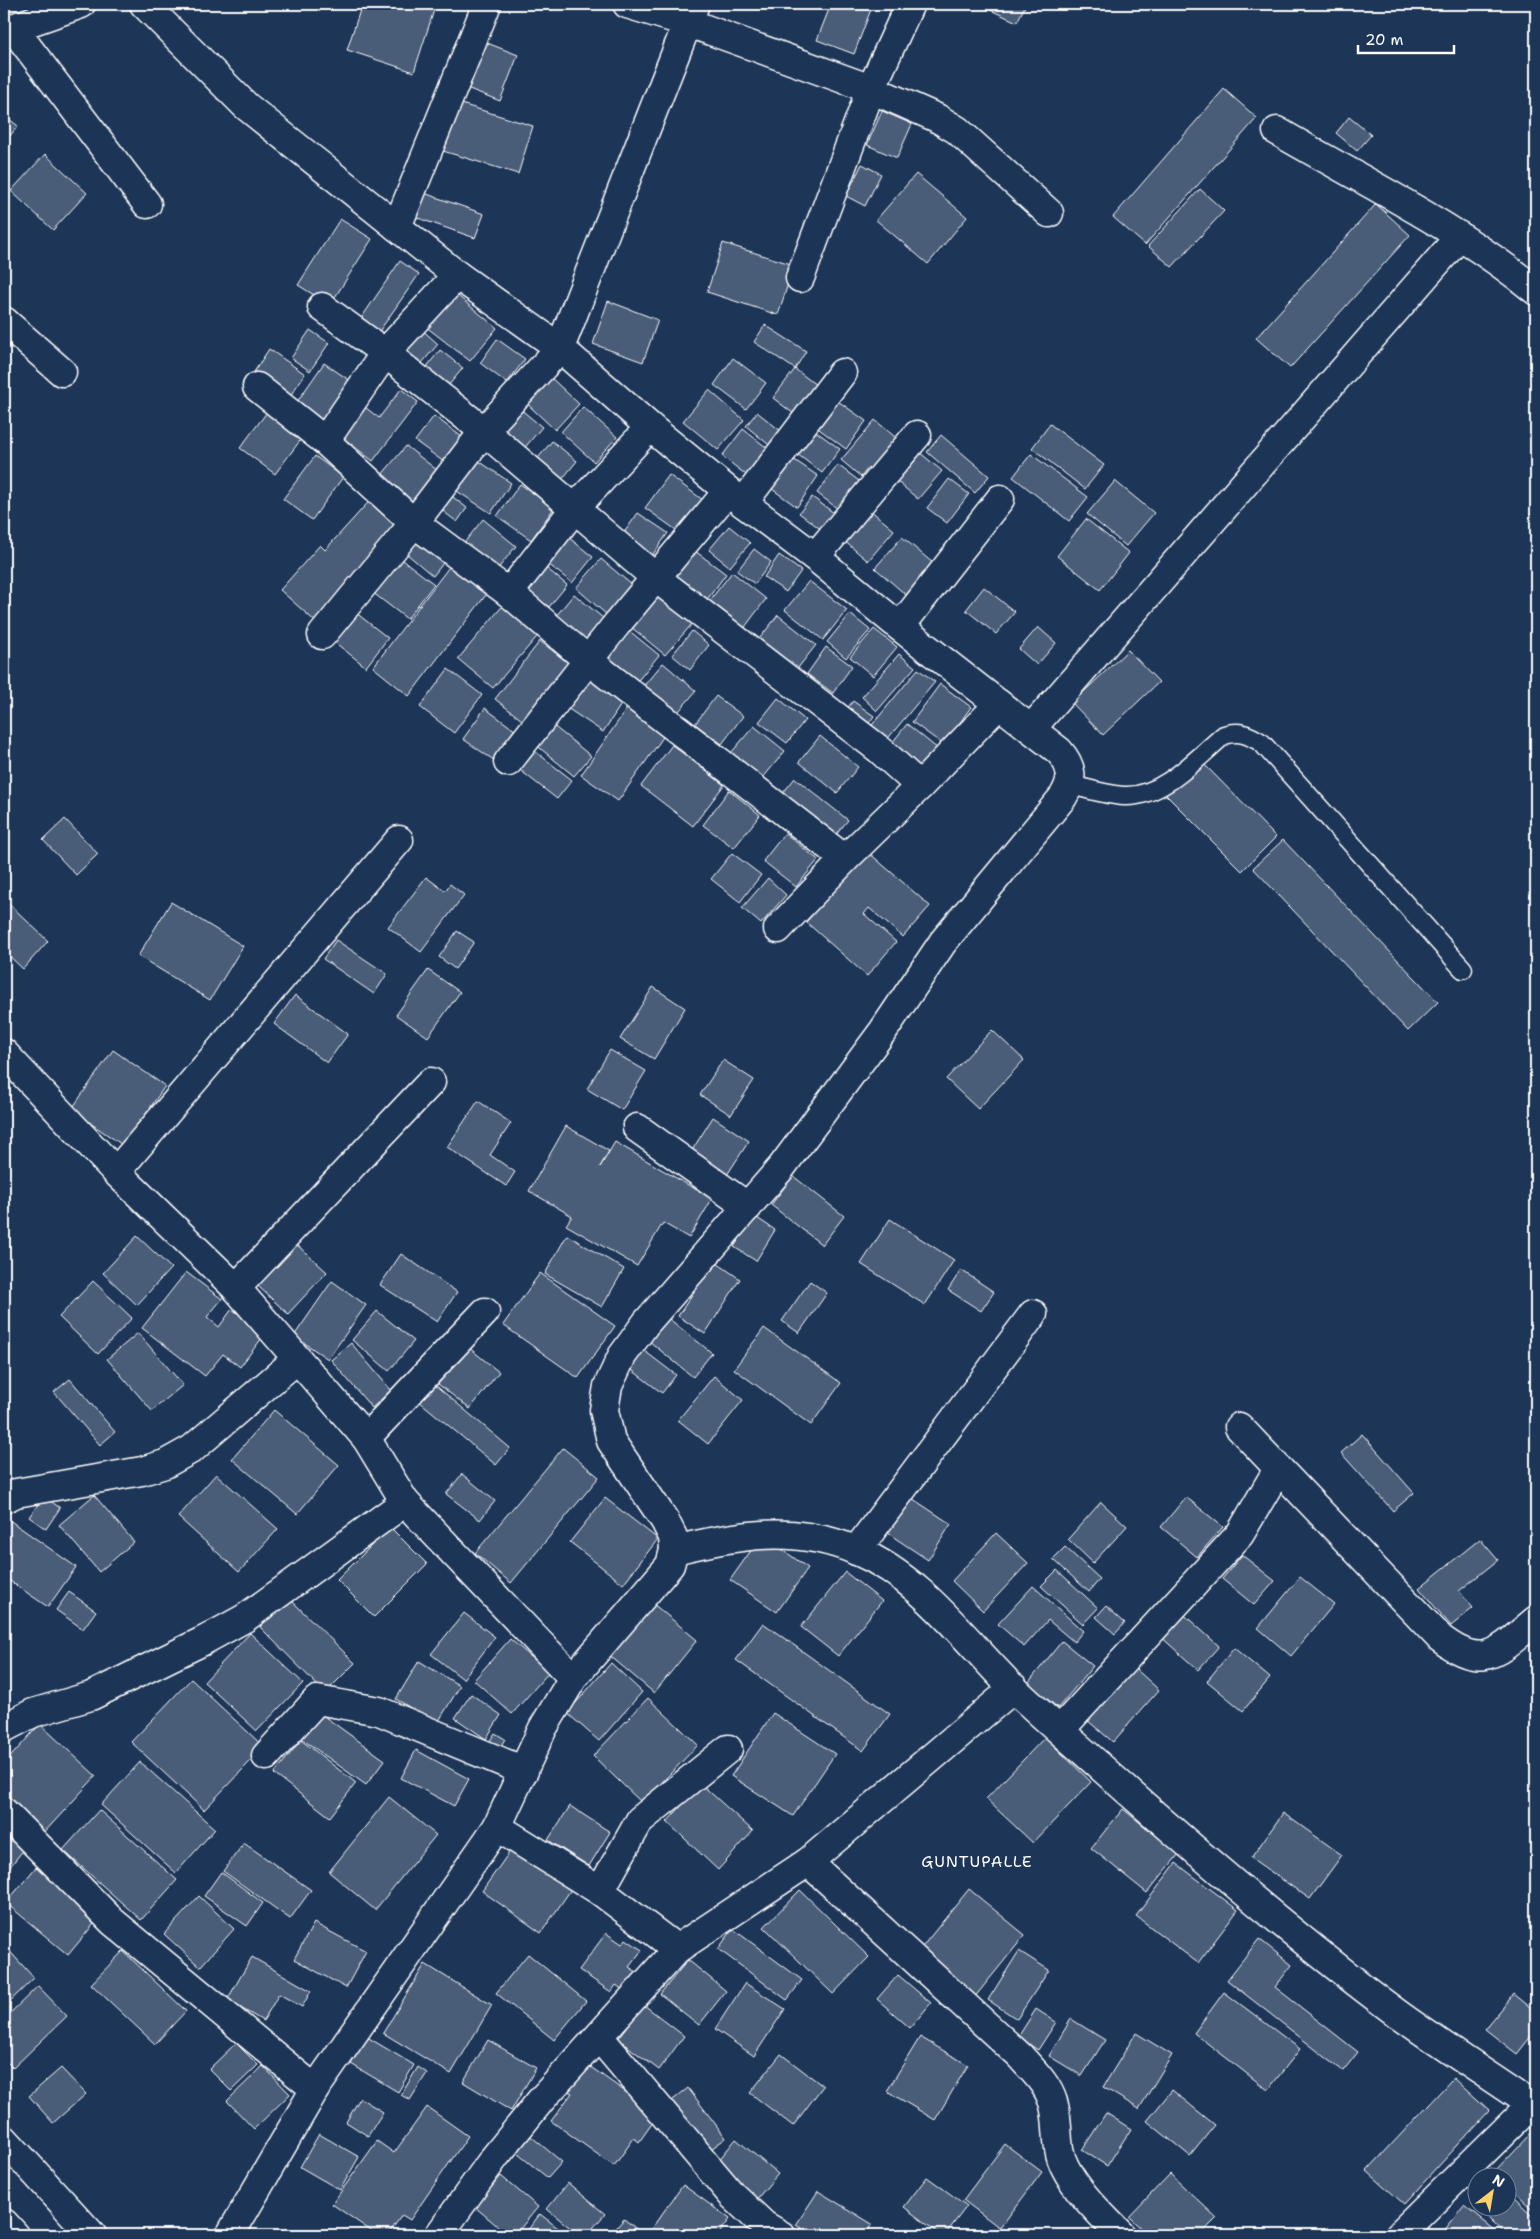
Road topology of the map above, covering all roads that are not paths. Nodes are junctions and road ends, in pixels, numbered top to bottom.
1 (81, 4) edge
2 (144, 4) edge
3 (487, 4) edge
4 (627, 4) edge
5 (910, 4) edge
6 (692, 13) edge
7 (19, 20) edge
8 (871, 89) junction
9 (1277, 132) dead end
10 (147, 204) dead end
11 (1050, 213) dead end
12 (397, 227) junction
13 (1460, 236) junction
14 (457, 275) junction
15 (800, 278) dead end
16 (1536, 291) edge
17 (322, 307) dead end
18 (4, 321) edge
19 (560, 348) junction
20 (385, 353) junction
21 (62, 372) dead end
22 (842, 373) dead end
23 (257, 387) dead end
24 (650, 428) junction
25 (484, 431) junction
26 (917, 435) dead end
27 (325, 441) junction
28 (736, 497) junction
29 (1000, 499) dead end
30 (575, 508) junction
31 (414, 523) junction
32 (815, 557) junction
33 (656, 578) junction
34 (509, 593) junction
35 (900, 627) junction
36 (322, 635) dead end
37 (589, 661) junction
38 (999, 704) junction
39 (1031, 729) junction
40 (508, 762) dead end
41 (1071, 785) junction
42 (920, 786) junction
43 (399, 840) dead end
44 (845, 859) junction
45 (778, 929) dead end
46 (1463, 969) dead end
47 (4, 1053) edge
48 (431, 1082) dead end
49 (637, 1128) dead end
50 (116, 1172) junction
51 (748, 1207) junction
52 (236, 1288) junction
53 (485, 1312) dead end
54 (1033, 1314) dead end
55 (296, 1360) junction
56 (1239, 1427) dead end
57 (366, 1438) junction
58 (1278, 1469) junction
59 (4, 1499) edge
60 (405, 1502) junction
61 (674, 1550) junction
62 (856, 1550) junction
63 (1536, 1620) edge
64 (573, 1678) junction
65 (1014, 1688) junction
66 (4, 1728) edge
67 (1060, 1730) junction
68 (728, 1749) dead end
69 (266, 1756) dead end
70 (524, 1772) junction
71 (4, 1812) edge
72 (497, 1827) junction
73 (808, 1862) junction
74 (600, 1891) junction
75 (678, 1949) junction
76 (598, 2038) junction
77 (315, 2089) junction
78 (1533, 2102) edge
79 (4, 2139) edge
80 (4, 2222) edge
81 (15, 2235) edge
82 (92, 2235) edge
83 (230, 2235) edge
84 (439, 2235) edge
85 (781, 2235) edge
86 (1121, 2235) edge
87 (1398, 2235) edge

1 - 7 main road
2 - 12 main road
3 - 12 main road
4 - 6 main road
5 - 8 main road
6 - 8 main road
6 - 19 main road
7 - 10 main road
8 - 11 main road
8 - 15 main road
9 - 13 main road
12 - 14 main road
13 - 16 main road
13 - 39 main road
14 - 19 main road
14 - 20 main road
17 - 20 main road
18 - 21 main road
19 - 24 main road
19 - 25 main road
20 - 25 main road
20 - 27 main road
22 - 28 main road
23 - 27 main road
24 - 28 main road
24 - 30 main road
25 - 30 main road
25 - 31 main road
26 - 32 main road
27 - 31 main road
28 - 32 main road
28 - 33 main road
29 - 35 main road
30 - 33 main road
30 - 34 main road
31 - 34 main road
31 - 36 main road
32 - 35 main road
33 - 37 main road
33 - 42 main road
34 - 37 main road
35 - 38 main road
37 - 40 main road
37 - 44 main road
38 - 39 main road
38 - 42 main road
39 - 41 main road
41 - 46 lane
41 - 51 main road
42 - 44 main road
43 - 50 main road
44 - 45 main road
47 - 50 main road
48 - 52 main road
49 - 51 main road
50 - 52 main road
51 - 61 main road
52 - 55 main road
53 - 57 main road
54 - 62 main road
55 - 57 main road
55 - 59 main road
56 - 58 main road
57 - 60 main road
58 - 63 main road
58 - 67 main road
60 - 64 main road
60 - 66 main road
61 - 62 main road
61 - 64 main road
62 - 65 main road
64 - 70 main road
65 - 67 main road
65 - 73 main road
67 - 78 main road
68 - 74 main road
69 - 70 main road
70 - 72 main road
71 - 77 main road
72 - 74 main road
72 - 77 main road
73 - 75 main road
73 - 86 main road
74 - 75 main road
75 - 76 main road
76 - 84 main road
76 - 85 main road
77 - 83 main road
78 - 87 main road
79 - 82 main road
80 - 81 main road

